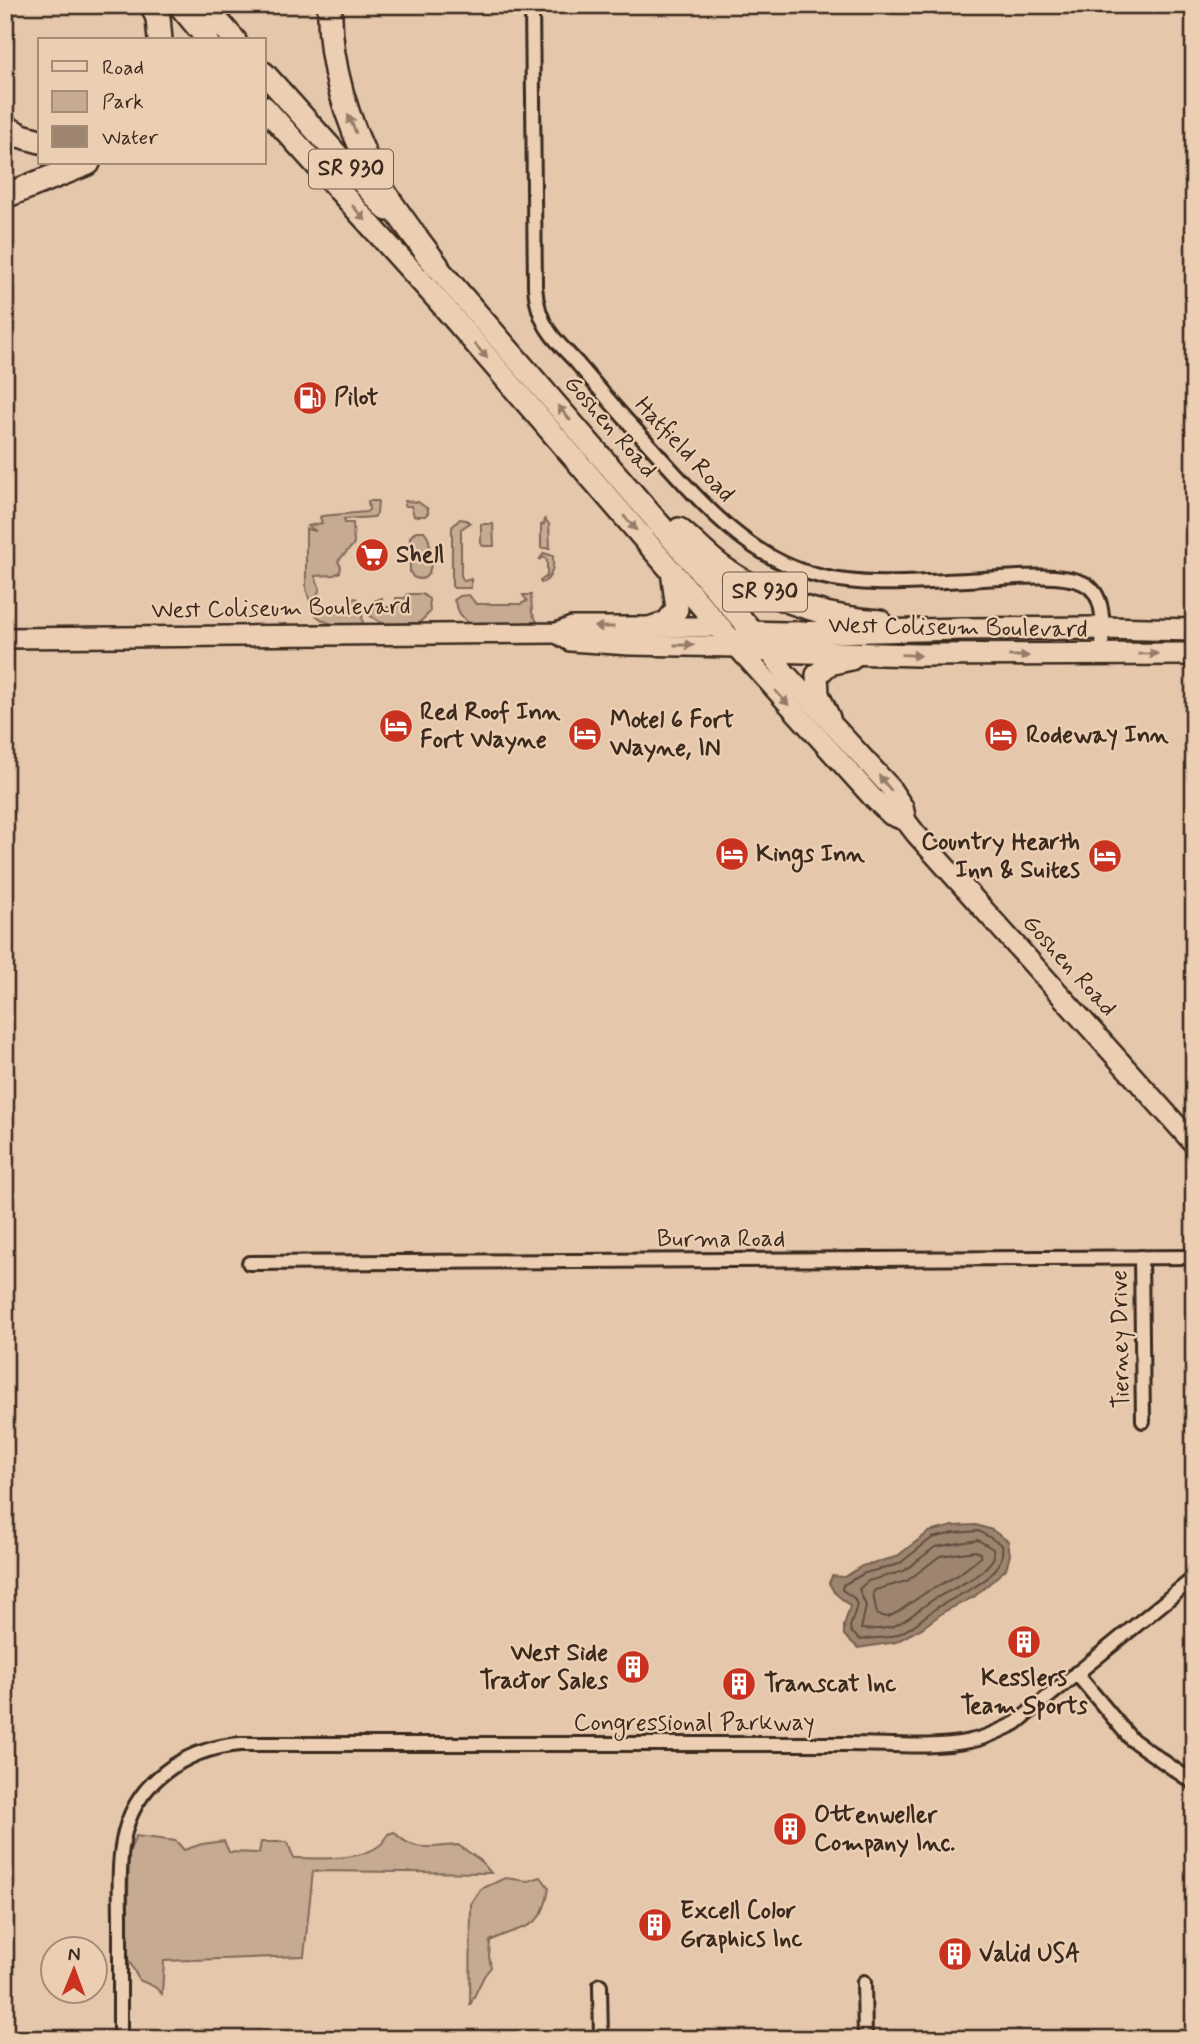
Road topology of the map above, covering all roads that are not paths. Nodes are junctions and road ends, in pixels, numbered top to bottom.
1 (152, 5) edge
2 (179, 5) edge
3 (204, 5) edge
4 (330, 5) edge
5 (532, 5) edge
6 (160, 38) edge
7 (206, 38) edge
8 (233, 38) edge
9 (266, 75) edge
10 (266, 109) edge
11 (5, 127) edge
12 (38, 140) edge
13 (85, 164) edge
14 (5, 196) edge
15 (437, 266) junction
16 (608, 465) junction
17 (671, 569) junction
18 (652, 627) junction
19 (721, 627) junction
20 (1102, 628) junction
21 (962, 629) junction
22 (1194, 630) edge
23 (557, 633) junction
24 (754, 633) junction
25 (5, 638) edge
26 (737, 647) junction
27 (769, 652) junction
28 (872, 654) junction
29 (1194, 654) edge
30 (1102, 655) junction
31 (829, 719) junction
32 (906, 821) junction
33 (1194, 1144) edge
34 (1194, 1256) edge
35 (1140, 1257) junction
36 (249, 1263) dead end
37 (1143, 1421) dead end
38 (1194, 1578) edge
39 (1076, 1673) junction
40 (1194, 1783) edge
41 (864, 1982) dead end
42 (600, 1985) dead end
43 (120, 2039) edge
44 (601, 2039) edge
45 (865, 2039) edge

1 - 6 highway
2 - 7 highway
3 - 8 highway
15 -> 4 highway
5 - 20 street, Hatfield Road
9 - 15 highway, Goshen Road / SR 930
10 -> 17 highway, SR 930
11 - 12 highway
13 - 14 highway
16 -> 15 highway, Goshen Road / SR 930
16 - 21 highway, SR 930
16 - 24 highway, Goshen Road
17 - 18 highway
17 - 19 highway, SR 930
18 - 19 main road, West Coliseum Boulevard
18 -> 23 main road, West Coliseum Boulevard
19 - 24 highway, West Coliseum Boulevard
19 - 26 highway, SR 930
20 - 21 highway, West Coliseum Boulevard / SR 930
20 - 22 highway, West Coliseum Boulevard / SR 930
20 - 30 street
21 - 24 highway, West Coliseum Boulevard
23 - 25 main road, West Coliseum Boulevard
23 -> 26 main road, West Coliseum Boulevard
24 - 27 highway, Goshen Road
26 - 27 highway, West Coliseum Boulevard / SR 930
26 -> 32 main road, Goshen Road
27 - 28 highway, West Coliseum Boulevard / SR 930
27 - 31 main road, Goshen Road
28 -> 30 highway, West Coliseum Boulevard / SR 930
28 - 31 highway
30 -> 29 highway, West Coliseum Boulevard / SR 930
32 -> 31 main road, Goshen Road
32 - 33 main road, Goshen Road
34 - 35 street, Burma Road
35 - 36 street, Burma Road
35 - 37 street, Tierney Drive
38 - 39 street, Congressional Parkway
39 - 40 street
39 - 43 street, Congressional Parkway
41 - 45 street
42 - 44 street

